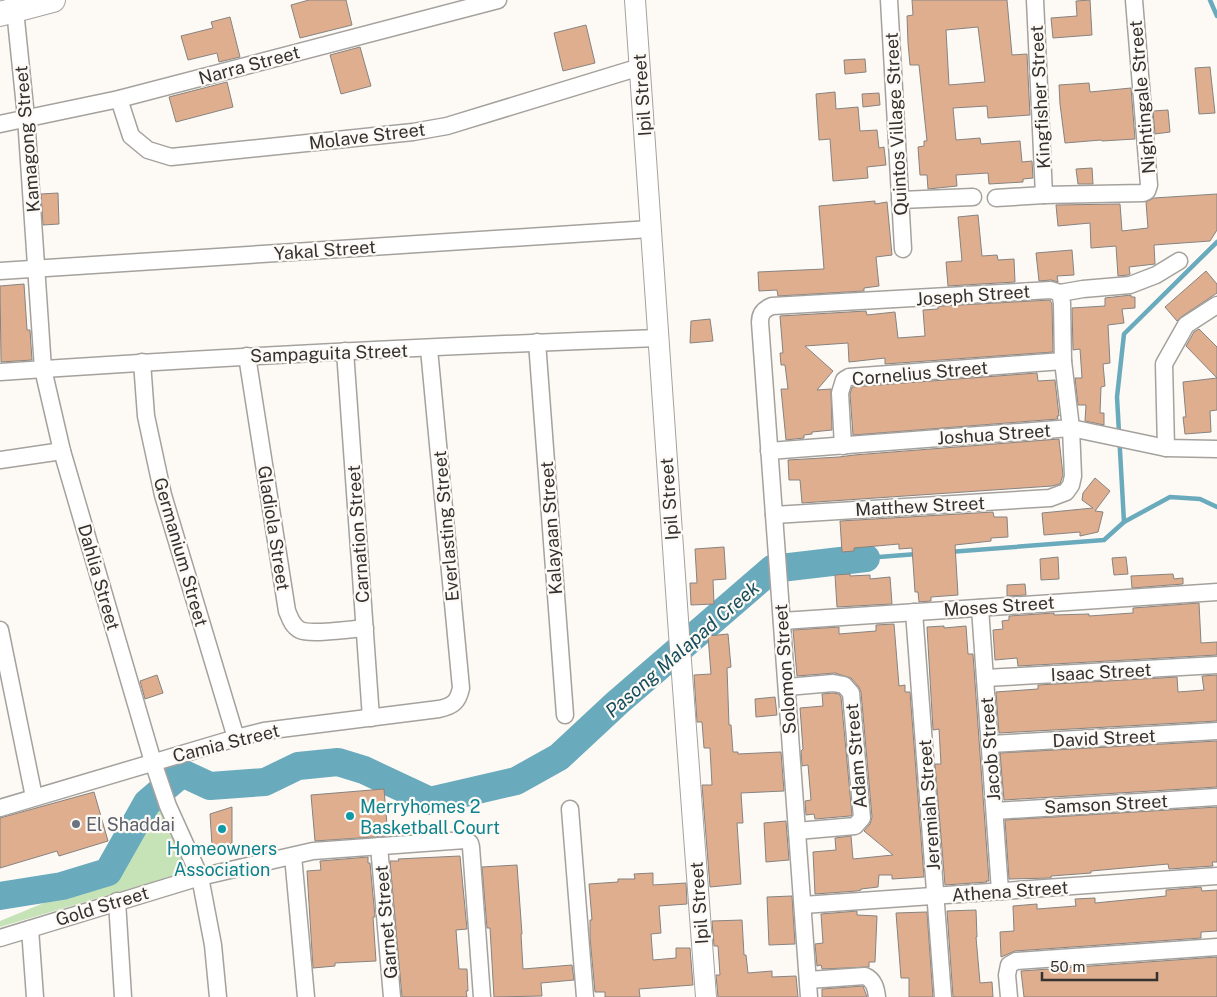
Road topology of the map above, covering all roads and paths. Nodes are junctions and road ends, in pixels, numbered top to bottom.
1 (53, 0) edge
2 (498, 0) edge
3 (635, 0) edge
4 (889, 0) edge
5 (1034, 0) edge
6 (1134, 0) edge
7 (8, 12) edge
8 (640, 67) junction
9 (119, 99) junction
10 (26, 117) junction
11 (0, 124) edge
12 (1044, 195) junction
13 (973, 197) dead end
14 (996, 198) dead end
15 (900, 200) junction
16 (650, 229) junction
17 (903, 249) dead end
18 (1179, 261) dead end
19 (37, 268) junction
20 (0, 271) edge
21 (1060, 293) junction
22 (1217, 305) edge
23 (762, 311) joint
24 (658, 338) junction
25 (537, 342) junction
26 (429, 349) junction
27 (345, 351) junction
28 (247, 356) junction
29 (1063, 360) junction
30 (142, 362) junction
31 (43, 369) junction
32 (0, 372) edge
33 (1070, 428) junction
34 (843, 446) junction
35 (1166, 448) junction
36 (1217, 448) edge
37 (62, 451) junction
38 (769, 452) junction
39 (0, 460) edge
40 (774, 514) junction
41 (1217, 592) edge
42 (980, 608) junction
43 (914, 612) junction
44 (782, 621) junction
45 (365, 628) junction
46 (0, 630) edge
47 (1217, 665) edge
48 (985, 678) junction
49 (787, 686) junction
50 (456, 702) joint
51 (565, 714) dead end
52 (371, 718) junction
53 (1217, 731) edge
54 (236, 738) junction
55 (990, 744) junction
56 (155, 769) junction
57 (34, 797) junction
58 (1217, 797) edge
59 (0, 808) edge
60 (570, 808) dead end
61 (995, 810) junction
62 (797, 831) junction
63 (379, 846) junction
64 (293, 856) junction
65 (200, 876) junction
66 (1217, 876) edge
67 (1000, 891) junction
68 (936, 896) junction
69 (117, 901) junction
70 (802, 905) junction
71 (30, 929) junction
72 (0, 938) edge
73 (1217, 947) edge
74 (808, 980) junction
75 (35, 997) edge
76 (123, 997) edge
77 (218, 997) edge
78 (306, 997) edge
79 (392, 997) edge
80 (482, 997) edge
81 (585, 997) edge
82 (706, 997) edge
83 (809, 997) edge
84 (877, 997) edge
85 (943, 997) edge
86 (1009, 997) edge

1 - 7 main road
2 - 9 street, Narra Street
3 - 8 street, Ipil Street
4 - 15 street, Quintos Village Street
5 - 12 street, Kingfisher Street
6 - 12 street, Nightingale Street
7 - 10 street, Kamagong Street
8 - 9 street, Molave Street
8 - 16 street, Ipil Street
9 - 10 street, Narra Street
10 - 11 street, Narra Street
10 - 19 street, Kamagong Street
12 - 14 street, Nightingale Street
13 - 15 street
15 - 17 street, Quintos Village Street
16 - 19 street, Yakal Street
16 - 24 street, Ipil Street
18 - 21 street, Joseph Street
19 - 20 street, Yakal Street
19 - 31 street, Dahlia Street
21 - 23 street, Joseph Street
21 - 29 street
22 - 35 street
23 - 38 street, Solomon Street
24 - 25 street, Sampaguita Street
24 - 82 street, Ipil Street
25 - 26 street, Sampaguita Street
25 - 51 street, Kalayaan Street
26 - 27 street, Sampaguita Street
26 - 50 street, Everlasting Street
27 - 28 street, Sampaguita Street
27 - 45 street, Carnation Street
28 - 30 street, Sampaguita Street
28 - 45 street, Gladiola Street
29 - 33 street
29 - 34 street, Cornelius Street
30 - 31 street, Sampaguita Street
30 - 54 street, Germanium Street
31 - 32 street, Sampaguita Street
31 - 37 street, Dahlia Street
33 - 34 street, Joshua Street
33 - 35 street, Joshua Street
33 - 40 street, Matthew Street
34 - 38 street, Joshua Street
35 - 36 street, Joshua Street
37 - 39 street
37 - 56 street, Dahlia Street
38 - 40 street, Solomon Street
40 - 44 street, Solomon Street
41 - 42 street, Moses Street
42 - 43 street, Moses Street
42 - 48 street, Jacob Street
43 - 44 street, Moses Street
43 - 68 street, Jeremiah Street
44 - 49 street, Solomon Street
45 - 52 street, Carnation Street
46 - 57 street
47 - 48 street, Isaac Street
48 - 55 street, Jacob Street
49 - 62 street, Solomon Street
49 - 62 street, Adam Street
50 - 52 street, Camia Street
52 - 54 street, Camia Street
53 - 55 street, David Street
54 - 56 street, Camia Street
55 - 61 street, Jacob Street
56 - 57 street, Camia Street
56 - 65 street, Dahlia Street
57 - 59 street, Camia Street
58 - 61 street, Samson Street
60 - 81 street
61 - 67 street, Jacob Street
62 - 70 street, Solomon Street
63 - 64 street, Gold Street
63 - 79 street, Garnet Street
63 - 80 street, Gold Street
64 - 65 street, Gold Street
64 - 78 street
65 - 69 street, Gold Street
65 - 77 street, Dahlia Street
66 - 67 street, Athena Street
67 - 68 street, Athena Street
68 - 70 street, Athena Street
68 - 85 street, Jeremiah Street
69 - 71 street, Gold Street
69 - 76 street
70 - 74 street, Solomon Street
71 - 72 street, Gold Street
71 - 75 street
73 - 86 street
74 - 83 street, Solomon Street
74 - 84 street

